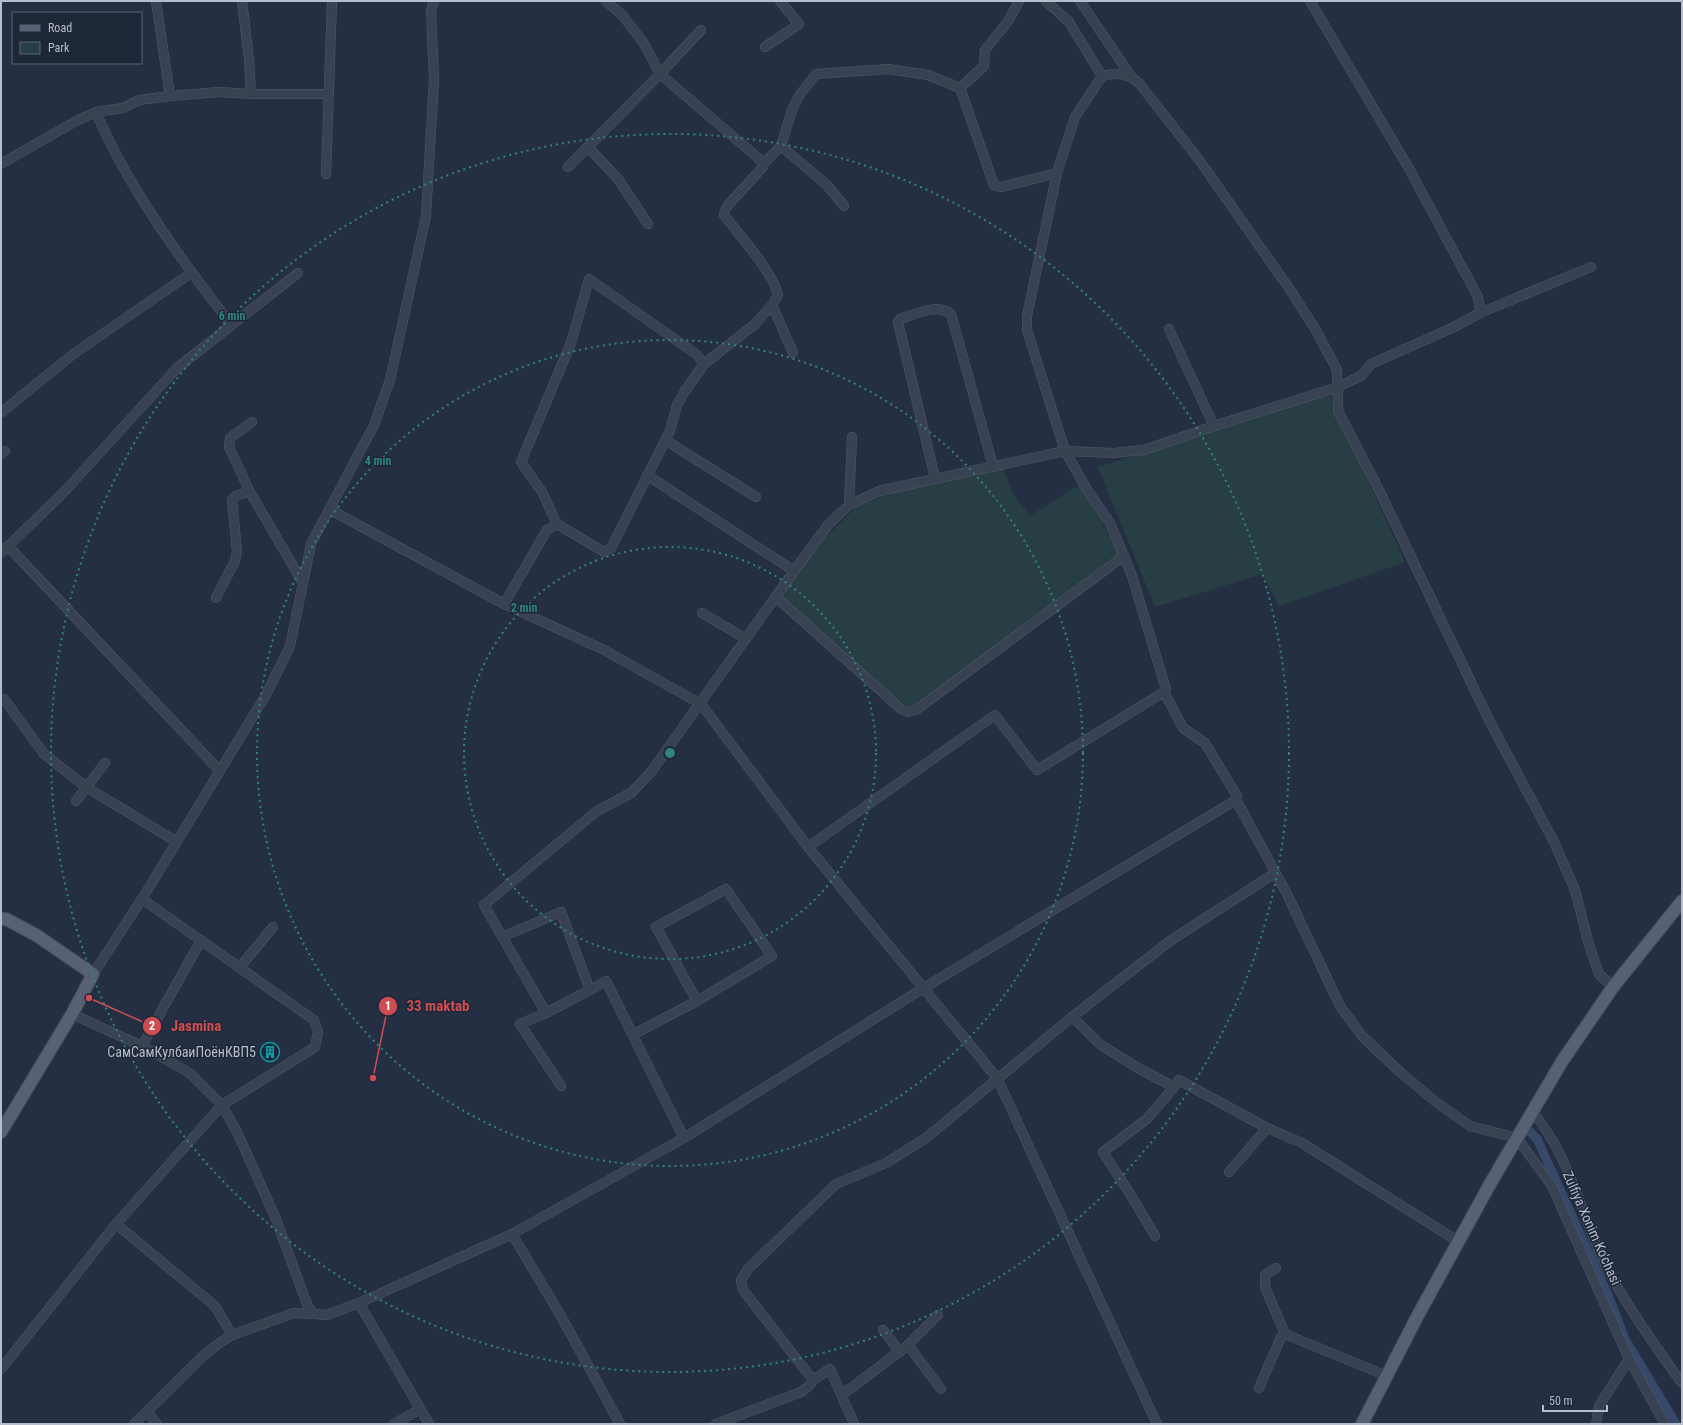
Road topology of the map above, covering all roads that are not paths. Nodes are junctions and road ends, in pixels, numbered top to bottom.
1 (156, 1) edge
2 (242, 1) edge
3 (332, 1) edge
4 (434, 1) edge
5 (606, 1) edge
6 (780, 1) edge
7 (1019, 1) edge
8 (1046, 1) edge
9 (1080, 1) edge
10 (1310, 1) edge
11 (701, 30) dead end
12 (765, 47) dead end
13 (660, 74) junction
14 (1130, 75) junction
15 (1102, 76) junction
16 (960, 88) junction
17 (251, 94) junction
18 (328, 94) junction
19 (170, 96) junction
20 (96, 112) junction
21 (588, 146) junction
22 (781, 146) junction
23 (764, 162) junction
24 (1, 164) edge
25 (568, 166) dead end
26 (1057, 173) junction
27 (326, 174) dead end
28 (844, 206) dead end
29 (648, 224) dead end
30 (1591, 267) dead end
31 (298, 272) dead end
32 (191, 273) junction
33 (772, 305) junction
34 (1480, 313) junction
35 (229, 327) junction
36 (1169, 329) dead end
37 (794, 353) dead end
38 (704, 364) junction
39 (1338, 387) junction
40 (1, 413) edge
41 (252, 422) dead end
42 (1214, 426) junction
43 (852, 436) dead end
44 (665, 440) junction
45 (1065, 451) junction
46 (993, 466) junction
47 (647, 475) junction
48 (935, 478) junction
49 (250, 492) junction
50 (756, 497) dead end
51 (849, 505) junction
52 (329, 509) junction
53 (557, 524) junction
54 (4, 549) edge
55 (1124, 556) junction
56 (794, 571) junction
57 (303, 583) junction
58 (776, 597) junction
59 (216, 598) dead end
60 (504, 604) junction
61 (702, 613) dead end
62 (746, 639) junction
63 (1164, 692) junction
64 (4, 699) dead end
65 (701, 704) junction
66 (105, 763) dead end
67 (219, 770) junction
68 (86, 787) junction
69 (1236, 800) junction
70 (76, 801) dead end
71 (177, 842) junction
72 (808, 847) junction
73 (1276, 873) junction
74 (142, 899) junction
75 (1682, 901) edge
76 (1, 919) edge
77 (273, 927) dead end
78 (504, 936) junction
79 (201, 940) junction
80 (240, 967) junction
81 (93, 974) junction
82 (1613, 987) junction
83 (922, 989) junction
84 (590, 990) junction
85 (697, 1001) junction
86 (546, 1013) junction
87 (72, 1014) junction
88 (1072, 1017) junction
89 (634, 1034) junction
90 (142, 1046) junction
91 (997, 1078) junction
92 (561, 1086) dead end
93 (1174, 1087) junction
94 (222, 1105) junction
95 (1532, 1112) junction
96 (1267, 1128) junction
97 (1, 1132) edge
98 (684, 1138) junction
99 (1517, 1138) junction
100 (1229, 1172) dead end
101 (116, 1224) junction
102 (512, 1234) junction
103 (1155, 1236) dead end
104 (1459, 1242) junction
105 (1276, 1268) dead end
106 (359, 1303) junction
107 (314, 1314) junction
108 (938, 1315) dead end
109 (883, 1330) dead end
110 (1285, 1334) junction
111 (232, 1335) junction
112 (908, 1345) junction
113 (900, 1352) junction
114 (1629, 1359) junction
115 (1, 1369) edge
116 (1386, 1376) junction
117 (813, 1380) junction
118 (1682, 1383) edge
119 (1259, 1388) dead end
120 (941, 1389) dead end
121 (842, 1395) junction
122 (420, 1408) junction
123 (147, 1412) junction
124 (134, 1424) edge
125 (157, 1424) edge
126 (394, 1424) edge
127 (429, 1424) edge
128 (620, 1424) edge
129 (716, 1424) edge
130 (854, 1424) edge
131 (1157, 1424) edge
132 (1362, 1424) edge
133 (1596, 1424) edge
134 (1665, 1424) edge

1 - 19 street
2 - 17 street
3 - 18 street
4 - 52 street
5 - 13 street
6 - 12 street
7 - 16 street
8 - 15 street
9 - 14 street
10 - 34 street
11 - 13 street
13 - 21 street
13 - 23 street
14 - 15 street
14 - 39 street
15 - 26 street
16 - 22 street
16 - 26 street
17 - 18 street
17 - 19 street
18 - 27 street
19 - 20 street
20 - 24 street
20 - 32 street
21 - 25 street
21 - 29 street
22 - 23 street
22 - 28 street
23 - 33 street
26 - 45 street
30 - 34 street
31 - 35 street
32 - 35 street
32 - 40 street
33 - 37 street
33 - 38 street
34 - 39 street
35 - 54 street
36 - 42 street
38 - 44 street
38 - 53 street
39 - 42 street
39 - 82 street
41 - 49 street
42 - 45 street
43 - 51 street
44 - 47 street
44 - 50 street
45 - 46 street
45 - 55 street
46 - 48 street
46 - 48 street
47 - 53 street
47 - 56 street
48 - 51 street
49 - 57 street
49 - 59 street
51 - 56 street
52 - 57 street
52 - 60 street
53 - 60 street
54 - 67 street
55 - 58 street
55 - 63 street
56 - 58 street
57 - 67 street
58 - 62 street
60 - 65 street
61 - 62 street
62 - 65 street
63 - 69 street
63 - 72 street
64 - 68 street
65 - 72 street
65 - 78 street
66 - 68 street
67 - 71 street
68 - 70 street
68 - 71 street
69 - 73 street
69 - 83 street
71 - 74 street
72 - 83 street
73 - 88 street
73 - 99 street
74 - 79 street
74 - 81 street
75 - 82 main road
76 - 81 main road
77 - 80 street
78 - 84 street
78 - 86 street
79 - 80 street
79 - 90 street
80 - 94 street
81 - 87 main road
82 - 95 main road
83 - 91 street
83 - 98 street
84 - 86 street
84 - 89 street
85 - 85 street
85 - 89 street
86 - 92 street
87 - 90 street
87 - 97 main road
88 - 91 street
88 - 93 street
89 - 98 street
90 - 94 street
91 - 117 street
91 - 131 street
93 - 96 street
93 - 103 street
94 - 101 street
94 - 107 street
95 - 99 main road
95 - 118 street, Zulfiya Xonim Ko'chasi
96 - 100 street
96 - 104 street
98 - 102 street
99 - 104 main road
99 - 114 street
101 - 111 street
101 - 115 street
102 - 106 street
102 - 128 street
104 - 116 main road
105 - 110 street
106 - 107 street
106 - 122 street
107 - 111 street
108 - 112 street
109 - 113 street
110 - 116 street
110 - 119 street
111 - 123 street
112 - 113 street
112 - 120 street
113 - 121 street
114 - 133 street
114 - 134 street
116 - 132 main road
117 - 121 street
117 - 129 street
121 - 130 street
122 - 126 street
122 - 127 street
123 - 124 street
123 - 125 street

